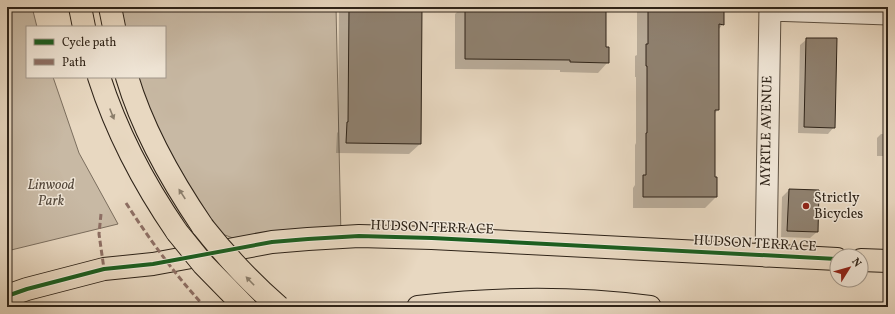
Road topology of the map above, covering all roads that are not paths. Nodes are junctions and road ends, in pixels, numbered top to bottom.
1 (80, 7) edge
2 (110, 7) edge
3 (770, 8) edge
4 (888, 14) edge
5 (84, 26) edge
6 (114, 26) edge
7 (99, 78) edge
8 (127, 78) edge
9 (766, 256) junction
10 (829, 259) edge
11 (869, 260) edge
12 (888, 261) edge
13 (7, 296) edge
14 (245, 307) edge
15 (279, 307) edge
16 (418, 307) edge
17 (650, 307) edge

1 - 5 main road
2 - 6 main road
3 - 4 street
3 - 9 street, MYRTLE AVENUE
7 -> 14 main road, bridge
15 -> 8 main road, bridge
9 - 10 main road, HUDSON TERRACE
9 - 13 main road, HUDSON TERRACE
11 - 12 main road
16 - 17 main road

